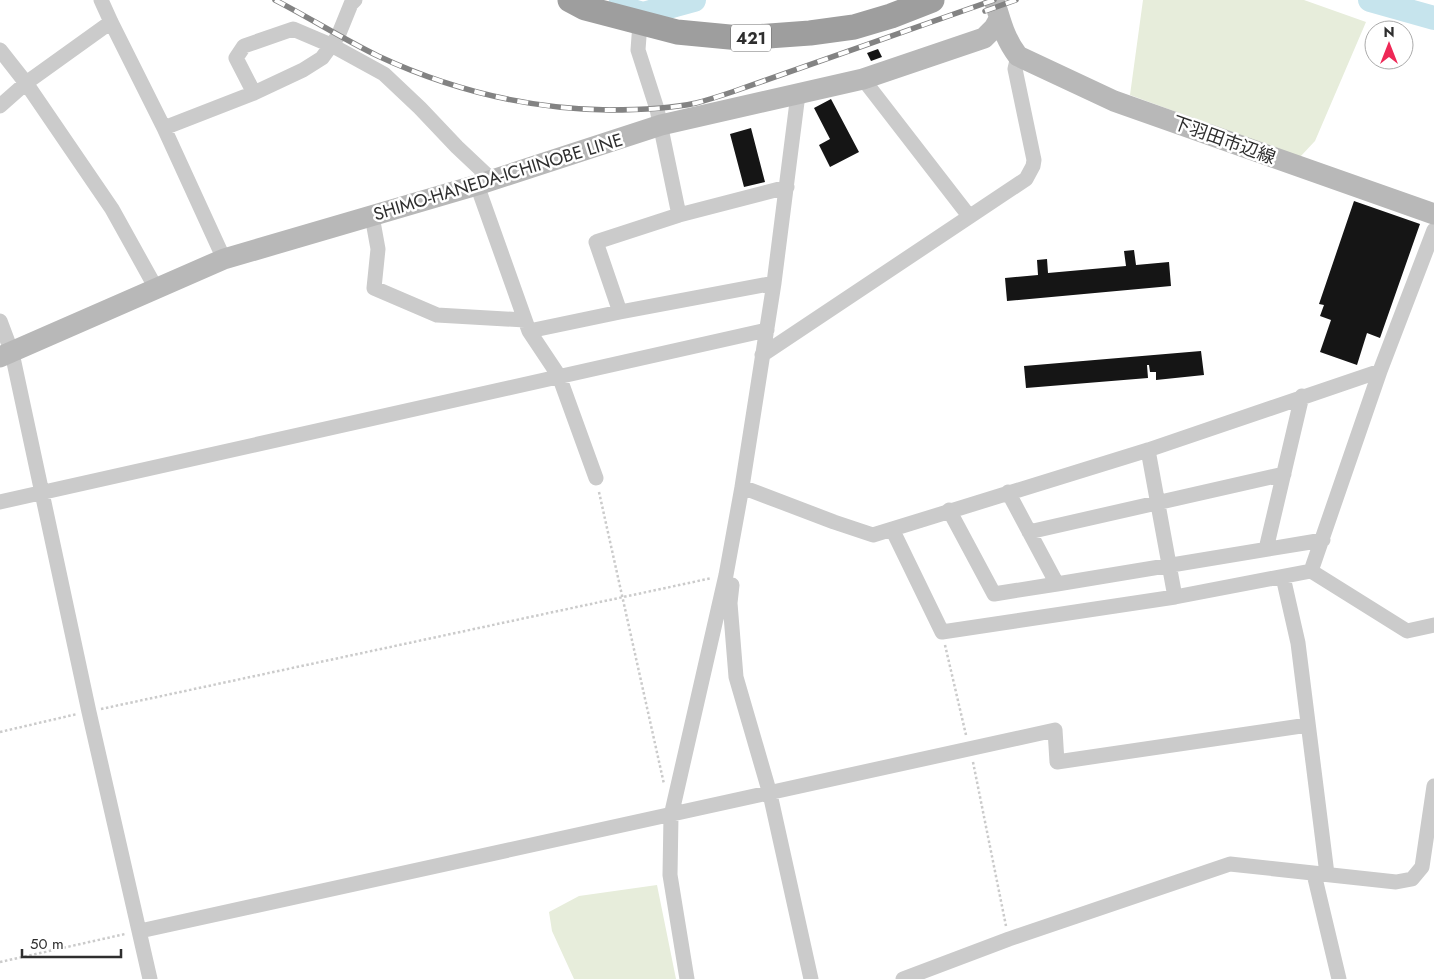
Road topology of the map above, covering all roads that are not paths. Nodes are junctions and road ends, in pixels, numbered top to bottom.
1 (101, 0) edge
2 (355, 0) edge
3 (570, 0) edge
4 (932, 0) edge
5 (996, 10) edge
6 (111, 22) junction
7 (640, 23) junction
8 (966, 44) junction
9 (332, 46) junction
10 (0, 50) edge
11 (1018, 56) junction
12 (863, 79) junction
13 (26, 83) junction
14 (254, 92) junction
15 (801, 92) junction
16 (0, 106) edge
17 (661, 125) junction
18 (164, 128) junction
19 (485, 182) junction
20 (787, 187) junction
21 (679, 214) junction
22 (1434, 214) edge
23 (372, 216) junction
24 (969, 216) junction
25 (1434, 230) edge
26 (224, 259) junction
27 (774, 283) junction
28 (157, 290) junction
29 (620, 312) junction
30 (0, 321) edge
31 (527, 326) junction
32 (767, 330) junction
33 (6, 355) edge
34 (762, 355) junction
35 (1380, 371) junction
36 (559, 376) junction
37 (1302, 396) junction
38 (1148, 450) junction
39 (1284, 474) junction
40 (596, 478) road end
41 (742, 487) junction
42 (1008, 492) junction
43 (41, 493) junction
44 (0, 502) edge
45 (1158, 502) junction
46 (949, 510) junction
47 (892, 529) junction
48 (1029, 532) junction
49 (1322, 540) junction
50 (1266, 549) junction
51 (1170, 566) junction
52 (1311, 572) junction
53 (726, 575) junction
54 (1283, 577) junction
55 (1057, 584) junction
56 (1175, 597) junction
57 (1434, 625) edge
58 (1308, 725) junction
59 (1434, 786) edge
60 (770, 794) junction
61 (671, 816) junction
62 (1320, 874) junction
63 (140, 931) junction
64 (150, 979) edge
65 (687, 979) edge
66 (811, 979) edge
67 (903, 979) edge
68 (1339, 979) edge

1 - 6 street
2 - 9 street
3 - 7 highway, 421
4 - 7 highway, 421
5 - 8 main road, SHIMO-HANEDA-ICHINOBE LINE
5 - 11 main road, SHIMO-HANEDA-ICHINOBE LINE
6 - 13 street
6 - 18 street
7 - 17 street
8 - 11 main road, 下羽田市辺線
8 - 12 main road, SHIMO-HANEDA-ICHINOBE LINE
9 - 14 street
9 - 14 street
9 - 19 street
10 - 13 street
11 - 22 main road, 下羽田市辺線
11 - 24 street
12 - 15 main road, SHIMO-HANEDA-ICHINOBE LINE
12 - 24 street
13 - 16 street
13 - 28 street
14 - 18 street
15 - 17 main road, SHIMO-HANEDA-ICHINOBE LINE
15 - 20 street
17 - 19 main road, SHIMO-HANEDA-ICHINOBE LINE
17 - 21 street
18 - 26 street
19 - 23 main road, SHIMO-HANEDA-ICHINOBE LINE
19 - 31 street
20 - 21 street
20 - 27 street
21 - 29 street
23 - 26 main road, SHIMO-HANEDA-ICHINOBE LINE
23 - 31 street
24 - 34 street
25 - 35 street
26 - 28 main road, SHIMO-HANEDA-ICHINOBE LINE
27 - 29 street
27 - 32 street
28 - 33 main road, SHIMO-HANEDA-ICHINOBE LINE
29 - 31 street
30 - 33 street
31 - 36 street
32 - 34 street
32 - 36 street
33 - 43 street
34 - 41 street
35 - 37 street
35 - 49 street
36 - 40 street
36 - 43 street
37 - 38 street
37 - 39 street
38 - 42 street
38 - 45 street
39 - 45 street
39 - 50 street
41 - 47 street
41 - 53 street
42 - 46 street
42 - 48 street
43 - 44 street
43 - 63 street
45 - 48 street
45 - 51 street
46 - 47 street
46 - 55 street
47 - 56 street
48 - 55 street
49 - 50 street
49 - 52 street
50 - 51 street
51 - 55 street
51 - 56 street
52 - 54 street
52 - 57 street
53 - 60 street
53 - 61 street
54 - 56 street
54 - 58 street
58 - 60 street
58 - 62 street
59 - 62 street
60 - 61 street
60 - 66 street
61 - 63 street
61 - 65 street
62 - 67 street
62 - 68 street
63 - 64 street

